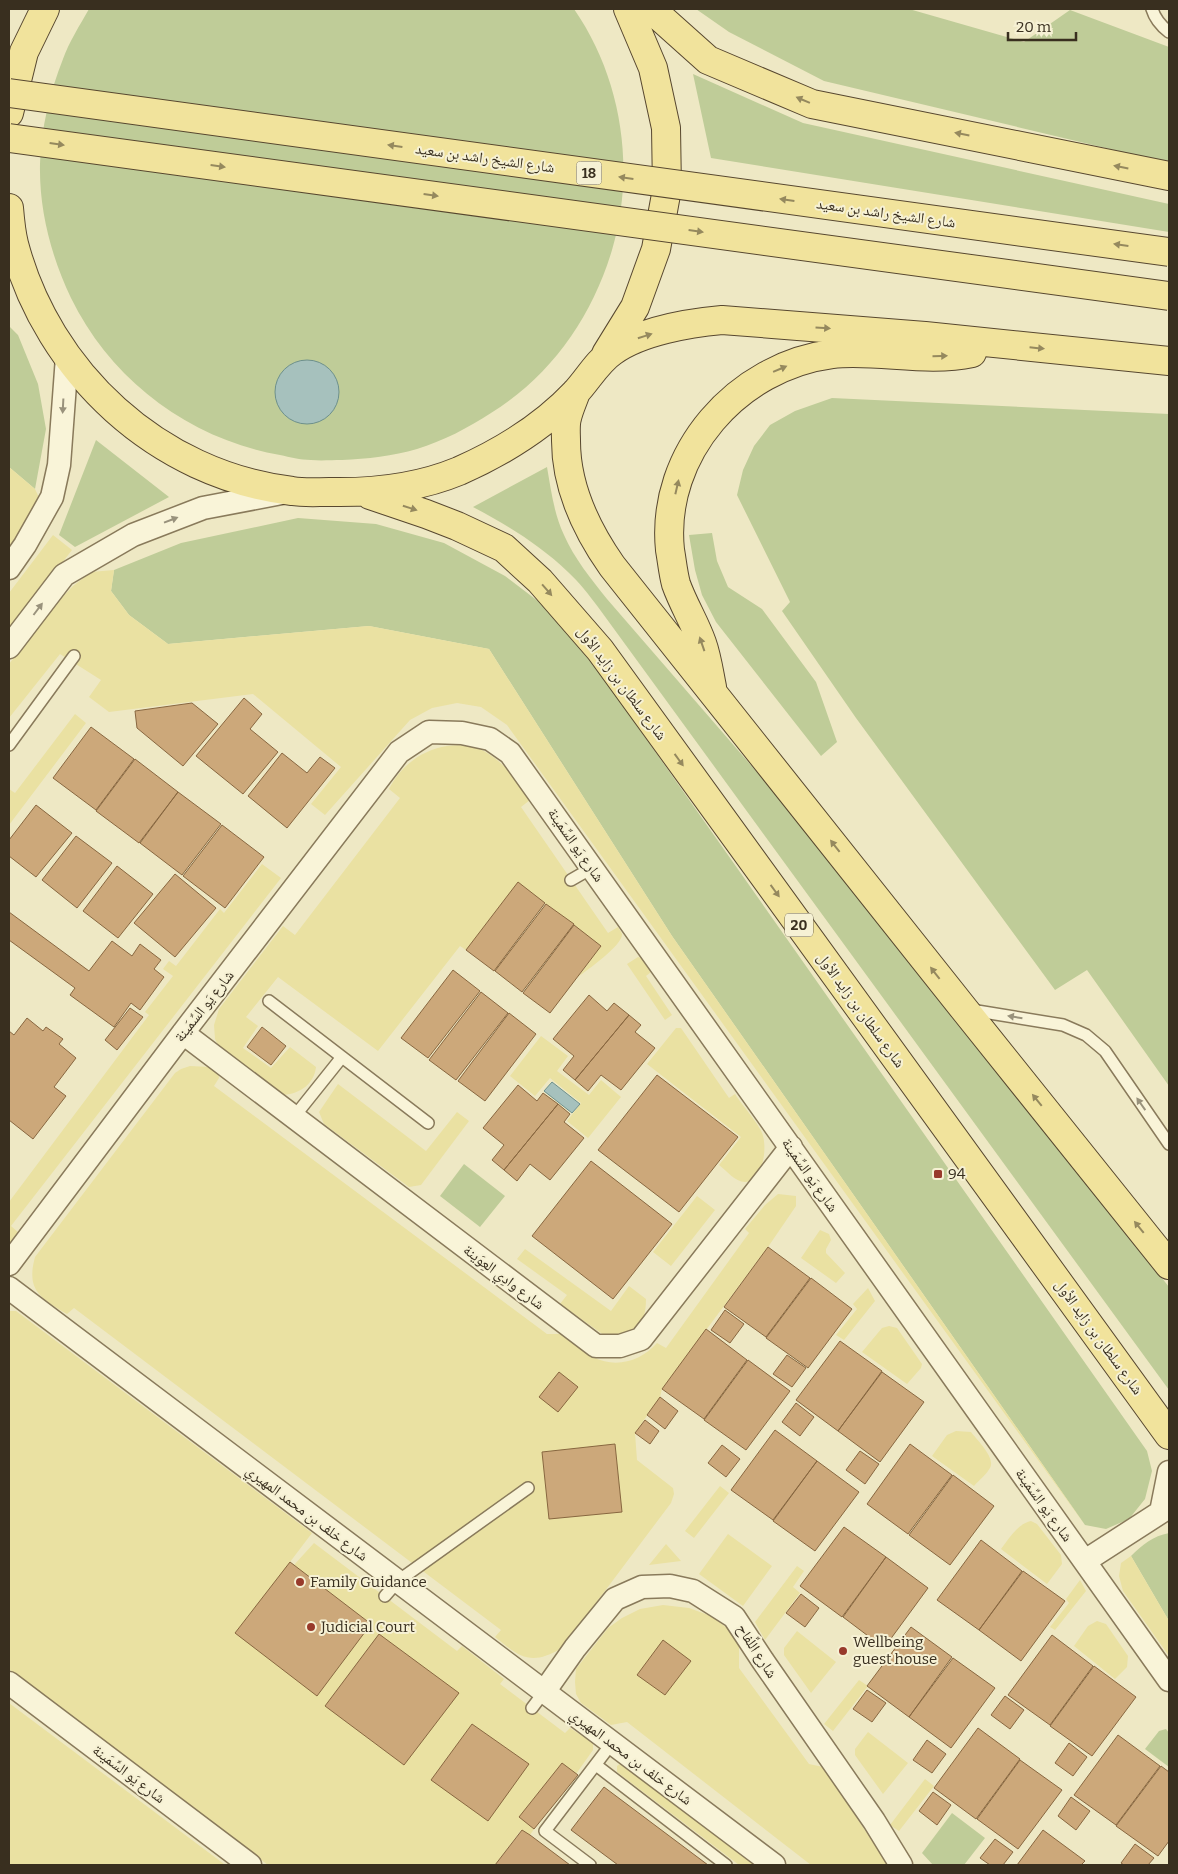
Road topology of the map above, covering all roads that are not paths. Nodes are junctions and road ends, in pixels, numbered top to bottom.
1 (45, 9) edge
2 (628, 9) edge
3 (651, 9) edge
4 (1152, 9) edge
5 (1169, 32) edge
6 (9, 93) edge
7 (9, 113) edge
8 (9, 138) edge
9 (1169, 176) edge
10 (9, 208) edge
11 (1169, 252) edge
12 (9, 286) edge
13 (1169, 296) edge
14 (36, 304) junction
15 (1003, 344) junction
16 (67, 357) junction
17 (603, 360) junction
18 (1169, 361) edge
19 (576, 392) junction
20 (293, 491) junction
21 (364, 493) junction
22 (9, 568) edge
23 (9, 647) edge
24 (74, 656) dead end
25 (713, 691) junction
26 (9, 744) edge
27 (592, 868) junction
28 (571, 880) dead end
29 (270, 1001) dead end
30 (964, 1009) junction
31 (183, 1033) junction
32 (342, 1057) junction
33 (294, 1117) junction
34 (428, 1123) dead end
35 (1169, 1144) edge
36 (791, 1147) junction
37 (9, 1264) edge
38 (1169, 1265) edge
39 (9, 1288) edge
40 (1169, 1435) edge
41 (1169, 1472) edge
42 (528, 1488) dead end
43 (1165, 1513) edge
44 (1085, 1561) junction
45 (392, 1589) junction
46 (1169, 1680) edge
47 (9, 1683) edge
48 (538, 1700) junction
49 (612, 1744) junction
50 (596, 1764) junction
51 (250, 1865) edge
52 (590, 1865) edge
53 (726, 1865) edge
54 (774, 1865) edge
55 (901, 1865) edge

1 - 7 main road
2 - 17 main road
9 -> 3 main road
4 - 5 lane
11 -> 6 main road, شارع الشيخ راشد بن سعيد / 18, bridge
8 -> 13 main road, bridge
10 - 14 main road
12 - 14 main road
14 - 16 main road
17 -> 15 main road
15 -> 18 main road
25 -> 15 main road
16 - 20 main road
16 -> 22 street
17 - 19 main road
19 - 21 main road
19 - 25 main road
20 - 21 main road
23 -> 20 street
21 -> 40 main road, شارع سلطان بن زايد الأول / 20
24 - 26 lane
30 -> 25 main road
27 - 28 lane
27 - 31 street, شارع يَو السِّمَينة
27 - 36 street, شارع يَو السِّمَينة
29 - 32 lane
35 -> 30 lane
38 -> 30 main road
31 - 33 street, شارع وادِي العِوَينة
31 - 37 street, شارع يَو السِّمَينة
32 - 33 lane
32 - 34 lane
33 - 36 street, شارع وادِي العِوَينة
36 - 44 street, شارع يَو السِّمَينة
39 - 45 street, شارع خلف بن محمد المهيري
41 - 43 street
42 - 45 lane
43 - 44 street
44 - 46 street, شارع يَو السِّمَينة
45 - 48 street, شارع خلف بن محمد المهيري
47 - 51 street, شارع يَو السِّمَينة
48 - 49 street, شارع خلف بن محمد المهيري
48 - 55 street, شارع اللِّفاح
49 - 50 lane
49 - 54 street, شارع خلف بن محمد المهيري
50 - 52 lane
50 - 53 lane

